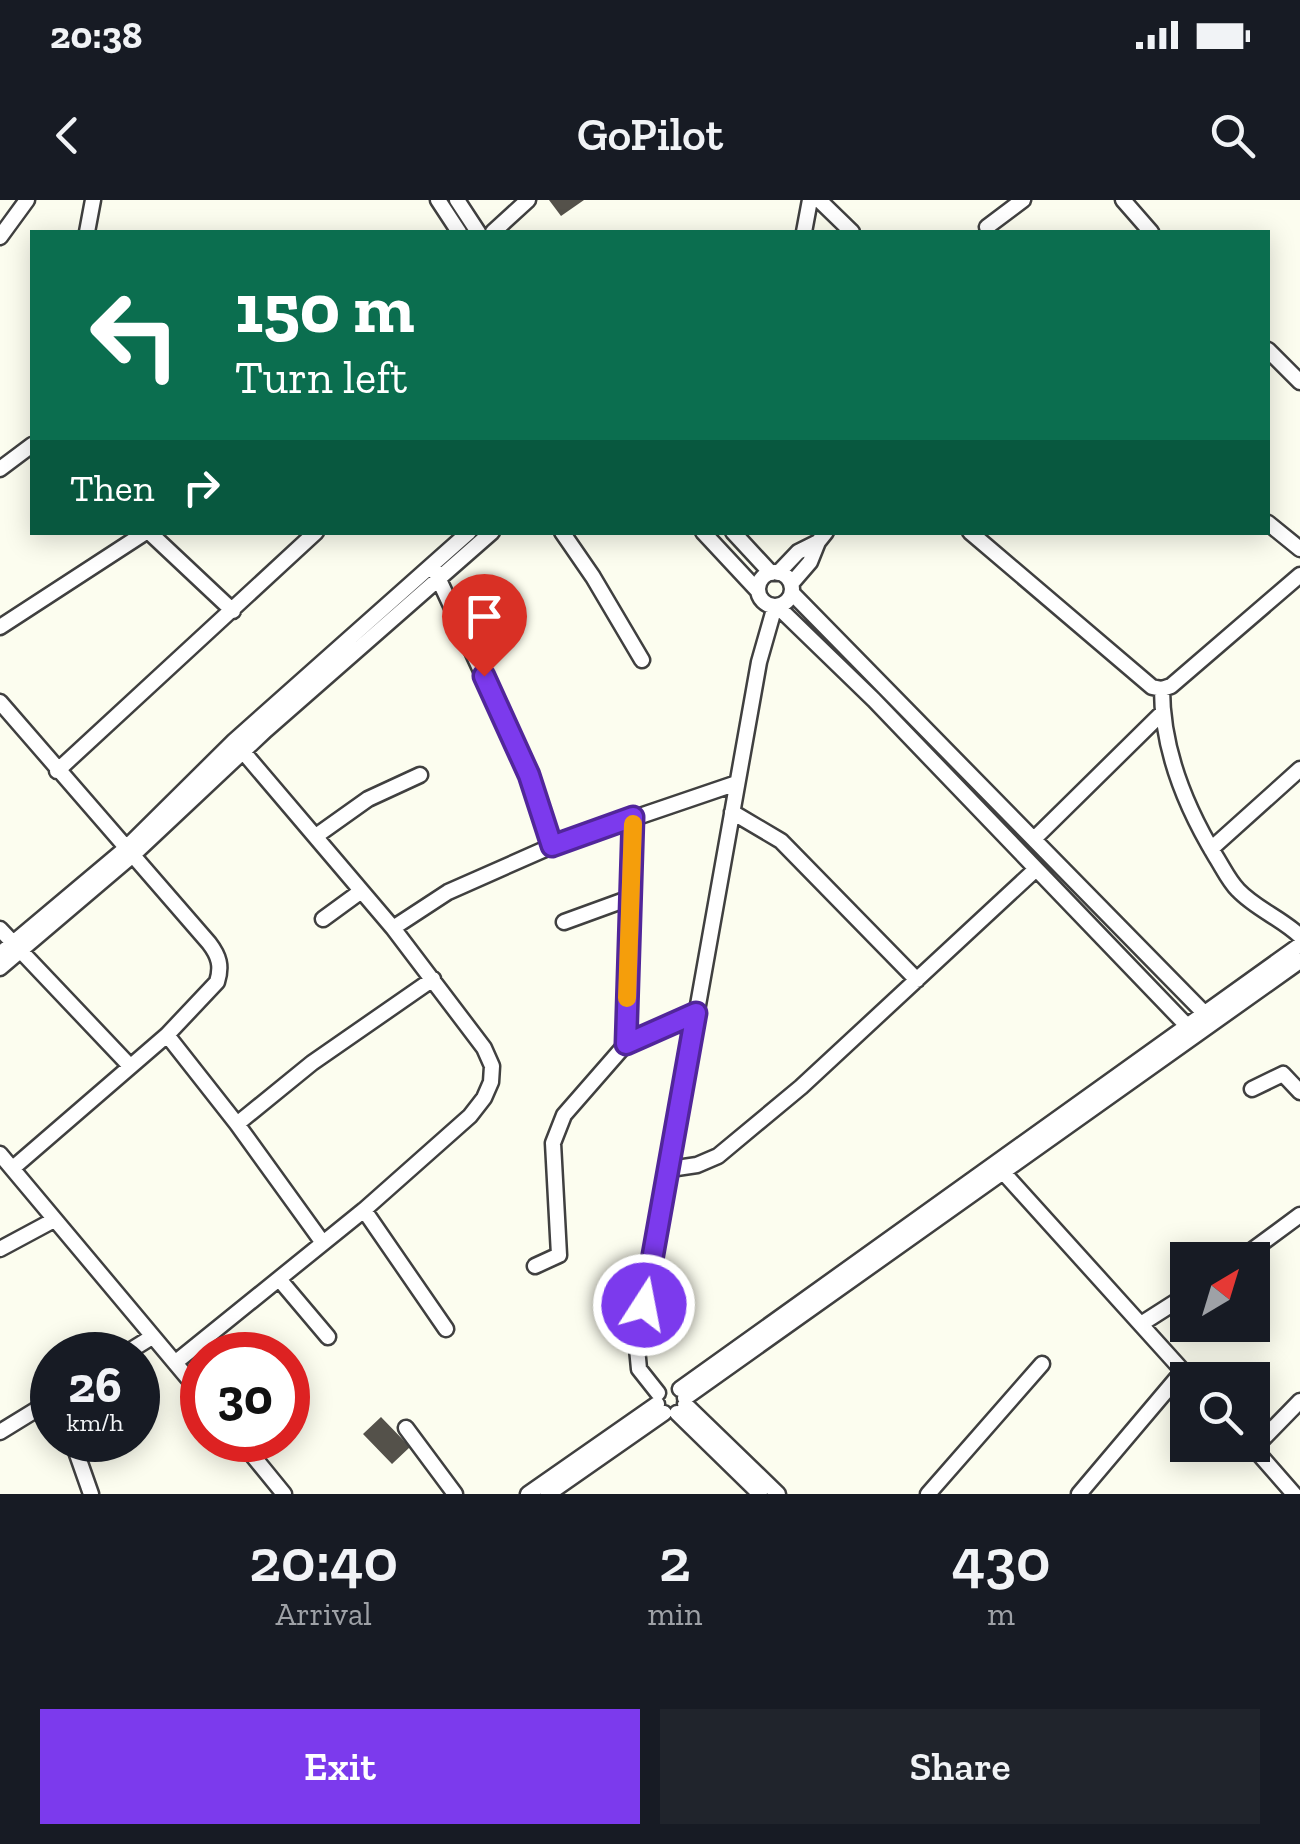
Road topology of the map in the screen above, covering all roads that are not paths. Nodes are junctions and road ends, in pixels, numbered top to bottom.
1 (27, 200) edge
2 (93, 200) edge
3 (438, 200) edge
4 (457, 200) edge
5 (528, 200) edge
6 (810, 200) edge
7 (819, 200) edge
8 (1024, 200) edge
9 (1124, 200) edge
10 (987, 227) dead end
11 (3, 228) edge
12 (87, 230) edge
13 (458, 230) edge
14 (477, 230) edge
15 (495, 230) edge
16 (804, 230) edge
17 (850, 230) edge
18 (1146, 230) edge
19 (1270, 352) edge
20 (1300, 382) edge
21 (30, 446) edge
22 (0, 468) edge
23 (1270, 525) edge
24 (142, 535) edge
25 (150, 535) edge
26 (313, 535) edge
27 (466, 535) edge
28 (488, 535) edge
29 (564, 535) edge
30 (706, 535) edge
31 (735, 535) edge
32 (824, 535) edge
33 (974, 535) edge
34 (1300, 550) edge
35 (435, 571) junction
36 (774, 573) junction
37 (1300, 575) edge
38 (791, 589) junction
39 (768, 601) junction
40 (233, 611) junction
41 (0, 627) edge
42 (642, 660) dead end
43 (1162, 689) junction
44 (0, 702) edge
45 (1162, 712) junction
46 (238, 747) junction
47 (1300, 769) edge
48 (58, 770) junction
49 (420, 776) dead end
50 (737, 783) junction
51 (732, 812) junction
52 (633, 817) junction
53 (316, 836) junction
54 (1034, 839) junction
55 (552, 846) junction
56 (1211, 848) junction
57 (130, 852) junction
58 (1036, 870) junction
59 (360, 892) junction
60 (630, 898) junction
61 (323, 919) dead end
62 (564, 922) dead end
63 (0, 928) edge
64 (393, 928) junction
65 (1300, 936) edge
66 (1300, 945) edge
67 (17, 946) junction
68 (0, 954) edge
69 (1300, 961) edge
70 (0, 968) edge
71 (433, 979) junction
72 (917, 980) junction
73 (696, 1013) junction
74 (1209, 1017) junction
75 (1191, 1030) junction
76 (167, 1035) junction
77 (626, 1044) junction
78 (130, 1066) junction
79 (1252, 1089) dead end
80 (1300, 1092) edge
81 (237, 1124) junction
82 (0, 1154) edge
83 (13, 1168) junction
84 (670, 1169) junction
85 (1003, 1172) junction
86 (364, 1210) junction
87 (1300, 1216) edge
88 (54, 1220) junction
89 (1264, 1242) edge
90 (323, 1243) junction
91 (0, 1249) edge
92 (535, 1266) dead end
93 (279, 1279) junction
94 (1170, 1305) edge
95 (1141, 1324) junction
96 (446, 1329) dead end
97 (148, 1332) edge
98 (328, 1336) dead end
99 (160, 1345) edge
100 (176, 1362) junction
101 (1175, 1362) edge
102 (1042, 1364) dead end
103 (180, 1367) edge
104 (1170, 1394) edge
105 (672, 1402) junction
106 (1299, 1404) edge
107 (30, 1414) edge
108 (406, 1428) dead end
109 (1270, 1431) edge
110 (0, 1432) edge
111 (80, 1462) edge
112 (258, 1462) edge
113 (1265, 1462) edge
114 (91, 1494) edge
115 (284, 1494) edge
116 (455, 1494) edge
117 (528, 1494) edge
118 (548, 1494) edge
119 (760, 1494) edge
120 (778, 1494) edge
121 (928, 1494) edge
122 (1079, 1494) edge
123 (1294, 1494) edge

1 - 11 street
2 - 12 street
3 - 13 street
4 - 14 street
5 - 15 street
6 - 16 street
7 - 17 street
8 - 10 street
9 - 18 street
19 - 20 street
21 - 22 street
23 - 34 street
24 - 41 street
25 - 40 street
26 - 40 street
27 - 35 street
28 - 35 street
29 - 42 street
30 - 39 street
31 - 36 street
32 - 36 street
32 - 38 street
33 - 43 street
35 - 46 street
35 - 55 street
36 - 38 street
36 - 39 street
37 - 43 street
38 - 39 street
38 - 54 street
39 - 50 street
39 - 58 street
40 - 48 street
43 - 45 street
44 - 48 street
45 - 54 street
45 - 56 street
46 - 53 street
46 - 57 street
47 - 56 street
48 - 57 street
49 - 53 street
50 - 51 street
50 - 52 street
51 - 72 street
51 - 73 street
52 - 55 street
52 - 60 street
53 - 59 street
54 - 74 street
55 - 64 street
56 - 65 street
57 - 67 street
57 - 76 street
58 - 72 street
58 - 75 street
59 - 61 street
59 - 64 street
60 - 62 street
60 - 77 street
63 - 67 street
64 - 71 street
66 - 74 street
67 - 68 street
67 - 70 street
67 - 78 street
69 - 74 street
71 - 81 street
71 - 86 street
72 - 84 street
73 - 77 street
73 - 84 street
74 - 75 street
75 - 85 street
75 - 105 street
76 - 78 street
76 - 81 street
77 - 92 street
78 - 83 street
79 - 80 street
81 - 90 street
82 - 83 street
83 - 88 street
84 - 105 street
85 - 95 street
85 - 105 street
86 - 90 street
86 - 96 street
87 - 89 street
88 - 91 street
88 - 97 street
90 - 93 street
93 - 98 street
93 - 100 street
94 - 95 street
95 - 101 street
99 - 100 street
100 - 103 street
102 - 121 street
104 - 122 street
105 - 117 street
105 - 118 street
105 - 119 street
105 - 120 street
106 - 109 street
107 - 110 street
108 - 116 street
111 - 114 street
112 - 115 street
113 - 123 street

